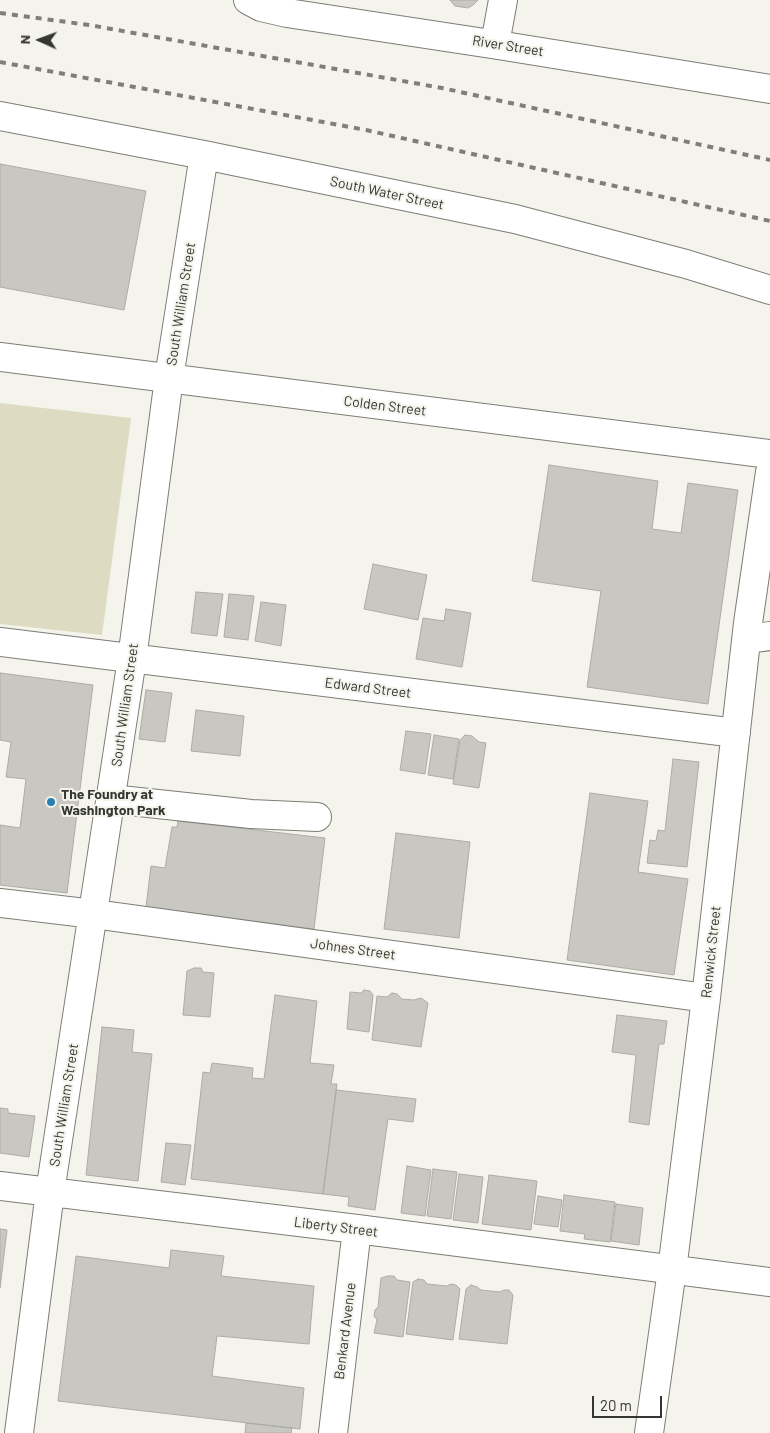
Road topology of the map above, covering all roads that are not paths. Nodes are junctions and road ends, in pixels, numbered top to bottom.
1 (248, 0) edge
2 (503, 0) edge
3 (495, 44) junction
4 (770, 89) edge
5 (0, 116) edge
6 (204, 155) junction
7 (770, 290) edge
8 (0, 357) edge
9 (169, 378) junction
10 (770, 454) edge
11 (770, 472) edge
12 (758, 638) edge
13 (0, 642) edge
14 (132, 659) junction
15 (736, 733) junction
16 (111, 799) junction
17 (318, 817) dead end
18 (0, 903) edge
19 (94, 914) junction
20 (706, 998) junction
21 (0, 1186) edge
22 (50, 1192) junction
23 (357, 1229) junction
24 (672, 1270) junction
25 (770, 1282) edge
26 (19, 1433) edge
27 (333, 1433) edge
28 (649, 1433) edge

1 - 3 street, River Street
2 - 3 street
3 - 4 street, River Street
5 - 6 street, South Water Street
6 - 7 street, South Water Street
6 - 9 street, South William Street
8 - 9 street, Colden Street
9 - 10 street, Colden Street
9 - 14 street, South William Street
11 - 12 street, Renwick Street
12 - 15 street, Renwick Street
13 - 14 street, Edward Street
14 - 15 street, Edward Street
14 - 16 street, South William Street
15 - 20 street, Renwick Street
16 - 17 street
16 - 19 street, South William Street
18 - 19 street, Johnes Street
19 - 20 street, Johnes Street
19 - 22 street, South William Street
20 - 24 street, Renwick Street
21 - 22 street, Liberty Street
22 - 23 street, Liberty Street
22 - 26 street, South William Street
23 - 24 street, Liberty Street
23 - 27 street, Benkard Avenue
24 - 25 street, Liberty Street
24 - 28 street, Renwick Street

